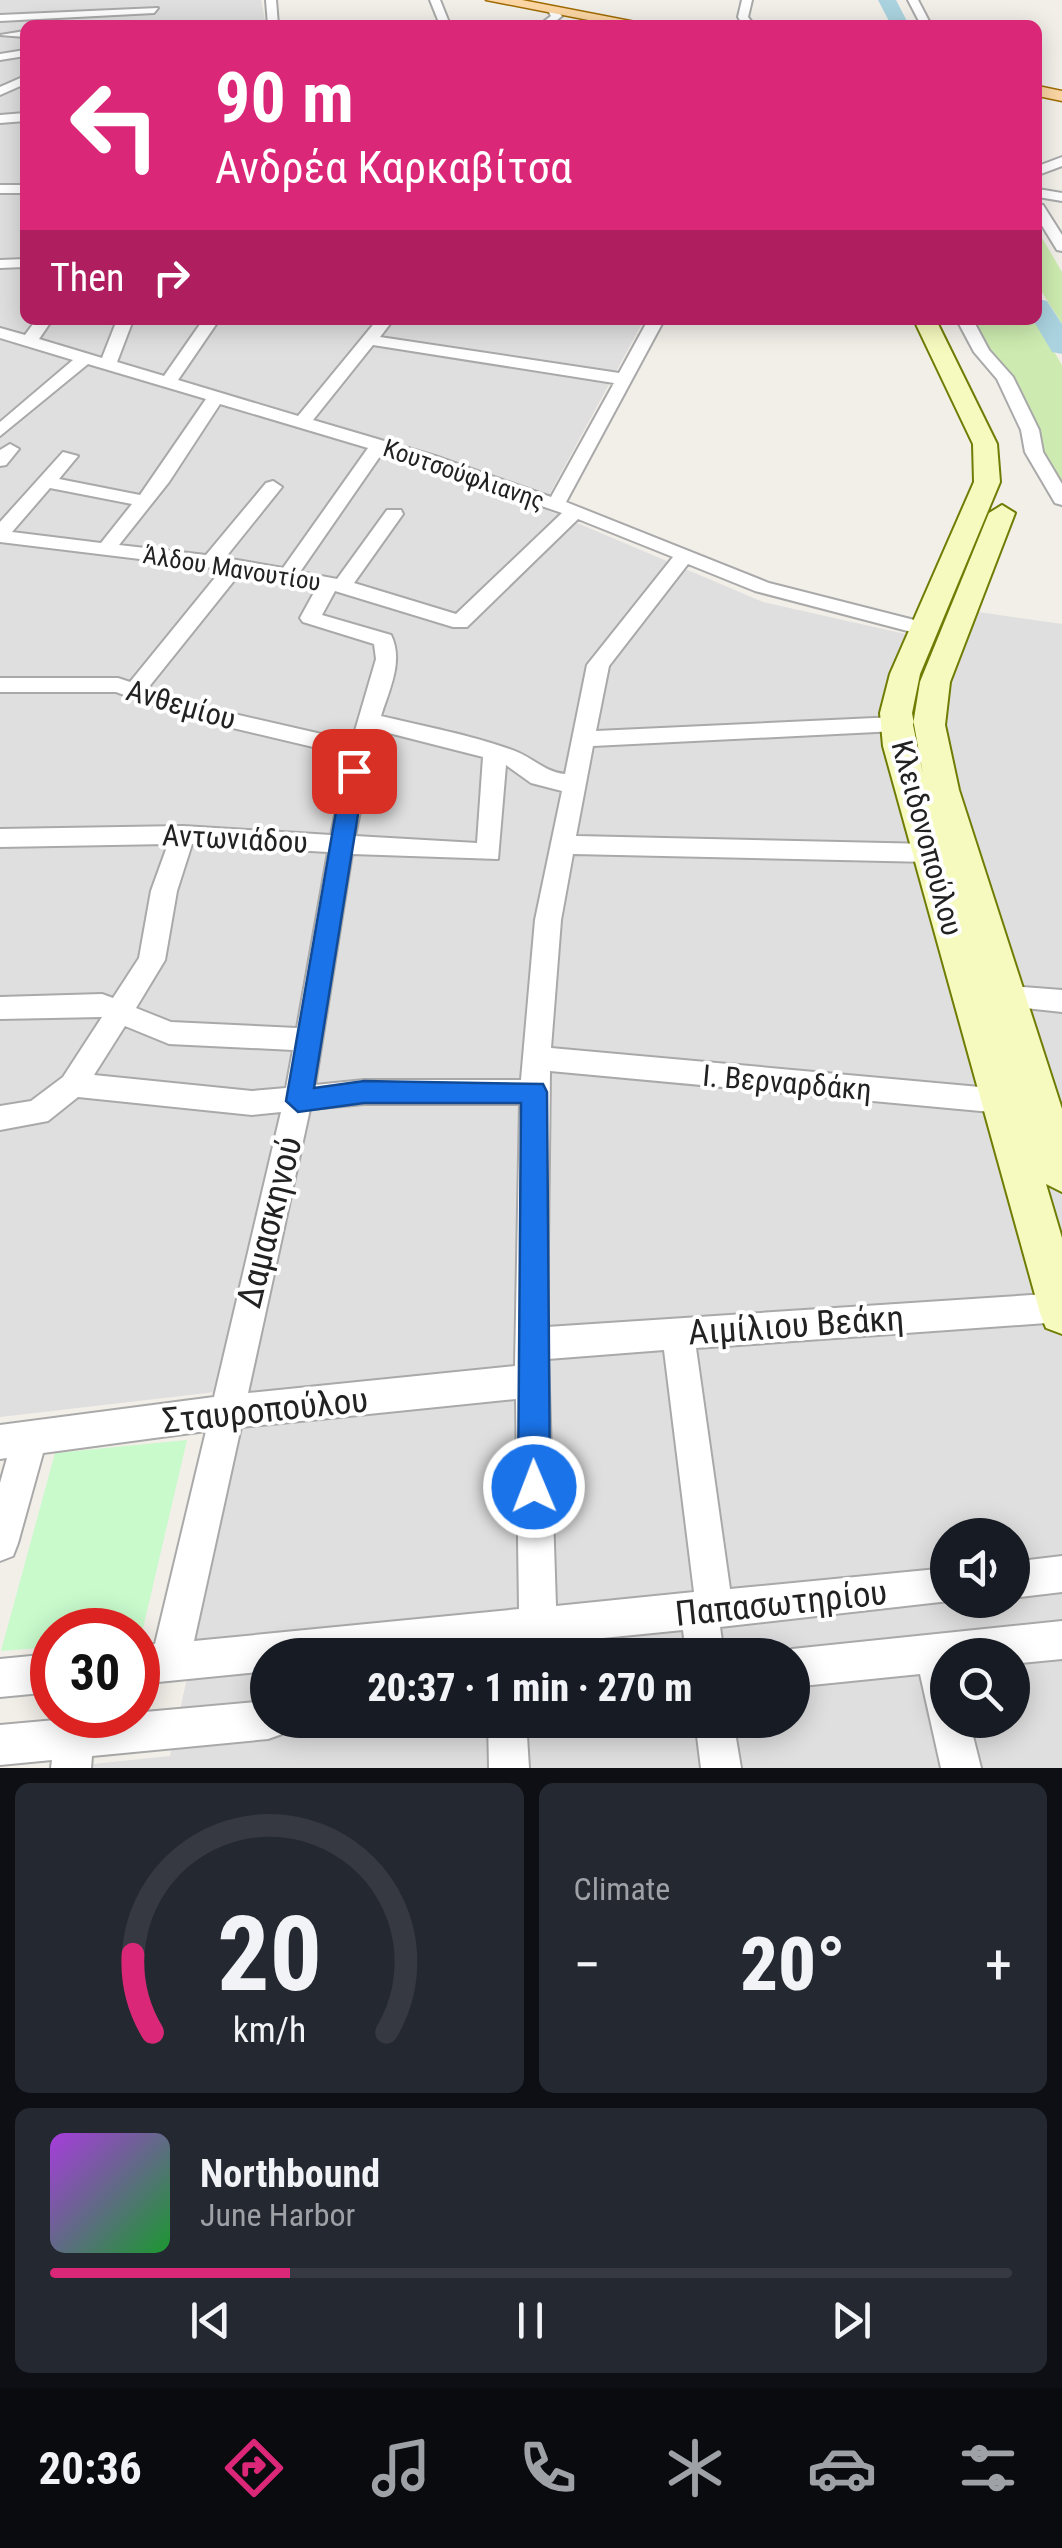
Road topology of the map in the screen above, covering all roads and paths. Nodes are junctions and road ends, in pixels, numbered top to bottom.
1 (494, 0) edge
2 (520, 2) edge
3 (154, 5) edge
4 (547, 17) edge
5 (0, 18) edge
6 (583, 20) edge
7 (20, 34) edge
8 (6, 35) dead end
9 (1042, 214) edge
10 (1062, 247) edge
11 (35, 325) edge
12 (123, 325) edge
13 (208, 325) edge
14 (382, 325) edge
15 (653, 325) edge
16 (927, 325) edge
17 (952, 325) edge
18 (966, 325) edge
19 (10, 339) edge
20 (371, 340) junction
21 (974, 354) junction
22 (84, 360) junction
23 (107, 366) junction
24 (624, 378) junction
25 (168, 383) junction
26 (216, 397) junction
27 (302, 422) junction
28 (0, 430) edge
29 (379, 445) junction
30 (69, 456) dead end
31 (46, 482) junction
32 (272, 486) dead end
33 (1062, 499) edge
34 (144, 501) junction
35 (565, 508) junction
36 (394, 514) dead end
37 (0, 535) edge
38 (106, 549) junction
39 (684, 556) junction
40 (212, 562) junction
41 (236, 566) junction
42 (288, 576) junction
43 (336, 585) junction
44 (923, 628) junction
45 (0, 684) edge
46 (134, 690) junction
47 (896, 724) junction
48 (364, 735) junction
49 (582, 739) junction
50 (495, 752) junction
51 (575, 779) junction
52 (183, 835) junction
53 (0, 838) edge
54 (342, 845) junction
55 (563, 845) junction
56 (930, 853) junction
57 (1008, 997) junction
58 (1062, 1000) edge
59 (0, 1008) edge
60 (118, 1010) junction
61 (309, 1040) junction
62 (535, 1058) junction
63 (72, 1084) junction
64 (534, 1092) junction
65 (298, 1101) junction
66 (1000, 1101) junction
67 (1040, 1104) junction
68 (0, 1118) edge
69 (1062, 1174) edge
70 (1061, 1310) edge
71 (678, 1333) junction
72 (531, 1344) junction
73 (532, 1381) junction
74 (224, 1412) junction
75 (15, 1440) edge
76 (0, 1543) edge
77 (1062, 1574) edge
78 (1030, 1578) edge
79 (930, 1588) edge
80 (707, 1611) junction
81 (515, 1638) edge
82 (706, 1638) edge
83 (1062, 1640) edge
84 (160, 1642) edge
85 (1030, 1643) edge
86 (930, 1653) edge
87 (250, 1657) edge
88 (160, 1664) edge
89 (810, 1666) edge
90 (30, 1675) edge
91 (0, 1678) edge
92 (250, 1723) edge
93 (508, 1738) edge
94 (717, 1738) edge
95 (954, 1738) edge
96 (0, 1745) edge
97 (72, 1753) edge
98 (509, 1768) edge
99 (721, 1768) edge
100 (962, 1768) edge

1 - 2 main road
2 - 4 main road
3 - 5 street
4 - 6 main road
7 - 8 street
9 - 10 street
11 - 19 street
12 - 23 street
13 - 25 street
14 - 20 street
15 - 24 street
16 - 44 street, Κλειδονοπούλου
17 - 21 street, Κλειδονοπούλου
18 - 21 street
19 - 22 street, Κουτσούφλιανης
20 - 24 street
20 - 27 street
21 - 33 street
21 - 57 street, Κλειδονοπούλου
22 - 23 street, Κουτσούφλιανης
22 - 28 street
23 - 25 street, Κουτσούφλιανης
24 - 35 street
25 - 26 street, Κουτσούφλιανης
26 - 27 street, Κουτσούφλιανης
26 - 34 street
27 - 29 street, Κουτσούφλιανης
29 - 35 street, Κουτσούφλιανης
29 - 42 street
30 - 31 street
31 - 34 street
31 - 37 street
32 - 40 street
34 - 38 street
35 - 39 street, Κουτσούφλιανης
35 - 43 street, Άλδου Μανουτίου
36 - 43 street
37 - 38 street, Άλδου Μανουτίου
38 - 40 street, Άλδου Μανουτίου
39 - 44 street, Κουτσούφλιανης
39 - 49 street
40 - 41 street, Άλδου Μανουτίου
41 - 42 street, Άλδου Μανουτίου
41 - 46 street
42 - 43 street, Άλδου Μανουτίου
43 - 48 street, Δαμασκηνού
44 - 47 street, Κλειδονοπούλου
45 - 46 street, Ανθεμίου
46 - 48 street, Ανθεμίου
47 - 49 street
47 - 56 street, Κλειδονοπούλου
48 - 50 street
48 - 54 street, Δαμασκηνού
49 - 51 street
50 - 51 street
50 - 54 street, Αντωνιάδου
51 - 55 street
52 - 53 street, Αντωνιάδου
52 - 54 street, Αντωνιάδου
52 - 60 street
54 - 61 street, Δαμασκηνού
55 - 56 street
55 - 62 street
56 - 66 street, Κλειδονοπούλου
57 - 58 street
57 - 67 street, Κλειδονοπούλου
59 - 60 street
60 - 61 street
60 - 63 street
61 - 65 street, Δαμασκηνού
62 - 64 street
62 - 66 street, Ι. Βερναρδάκη
63 - 65 street
63 - 68 street
64 - 65 street
64 - 72 street
65 - 74 street, Δαμασκηνού
66 - 67 street, Ι. Βερναρδάκη
66 - 70 street, Κλειδονοπούλου
67 - 69 street, Κλειδονοπούλου
70 - 71 street, Αιμίλιου Βεάκη
71 - 72 street, Αιμίλιου Βεάκη
71 - 80 street
72 - 73 street
73 - 74 street, Σταυροπούλου
73 - 81 street
74 - 75 street, Σταυροπούλου
74 - 84 street, Δαμασκηνού
75 - 76 street
77 - 78 street
79 - 80 street, Παπασωτηρίου
80 - 81 street, Παπασωτηρίου
80 - 82 street
83 - 85 street, Παπασωτηρίου
86 - 89 street, Παπασωτηρίου
87 - 88 street, Παπασωτηρίου
90 - 91 street
92 - 97 street
93 - 98 street
94 - 99 street
95 - 100 street
96 - 97 street

